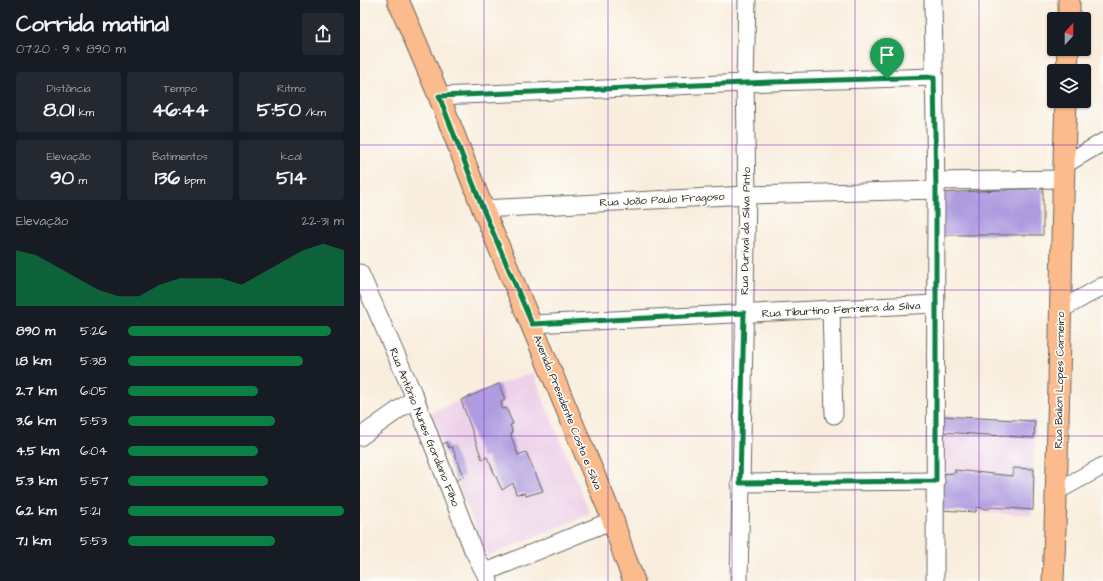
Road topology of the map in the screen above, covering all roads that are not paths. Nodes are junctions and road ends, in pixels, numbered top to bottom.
1 (398, 0) edge
2 (747, 0) edge
3 (933, 0) edge
4 (1069, 0) edge
5 (1069, 12) edge
6 (934, 77) junction
7 (745, 83) junction
8 (439, 96) junction
9 (1066, 108) edge
10 (1103, 142) edge
11 (1063, 172) junction
12 (936, 186) junction
13 (747, 195) junction
14 (483, 209) junction
15 (360, 273) edge
16 (1103, 286) edge
17 (935, 304) junction
18 (831, 310) junction
19 (1060, 310) junction
20 (744, 313) junction
21 (532, 324) junction
22 (415, 398) junction
23 (834, 415) dead end
24 (360, 437) edge
25 (1103, 466) edge
26 (936, 481) junction
27 (740, 483) junction
28 (1057, 491) junction
29 (613, 520) junction
30 (487, 576) edge
31 (634, 581) edge
32 (739, 581) edge
33 (935, 581) edge
34 (1053, 581) edge

1 - 8 main road, Avenida Presidente Costa e Silva
2 - 7 street, Rua Durival da Silva Pinto
3 - 6 street
4 - 5 main road
6 - 7 street
6 - 12 street
7 - 8 street
7 - 13 street, Rua Durival da Silva Pinto
8 - 14 main road, Avenida Presidente Costa e Silva
9 - 11 main road, Rua Bailon Lopes Carneiro
10 - 11 street
11 - 12 street, Rua João Paulo Fragoso
11 - 19 main road, Rua Bailon Lopes Carneiro
12 - 13 street, Rua João Paulo Fragoso
12 - 17 street
13 - 14 street, Rua João Paulo Fragoso
13 - 20 street, Rua Durival da Silva Pinto
14 - 21 main road, Avenida Presidente Costa e Silva
15 - 22 street, Rua Antônio Nunes Gordiano Filho
16 - 19 street
17 - 18 street, Rua Tiburtino Ferreira da Silva
17 - 26 street
18 - 20 street, Rua Tiburtino Ferreira da Silva
18 - 23 street
19 - 28 main road, Rua Bailon Lopes Carneiro
20 - 21 street, Rua Tiburtino Ferreira da Silva
20 - 27 street, Rua Durival da Silva Pinto
21 - 29 main road, Avenida Presidente Costa e Silva
22 - 24 street
22 - 30 street, Rua Antônio Nunes Gordiano Filho
25 - 28 street
26 - 27 street
26 - 33 street
27 - 32 street, Rua Durival da Silva Pinto
28 - 34 main road, Rua Bailon Lopes Carneiro
29 - 30 street
29 - 31 main road, Avenida Presidente Costa e Silva

